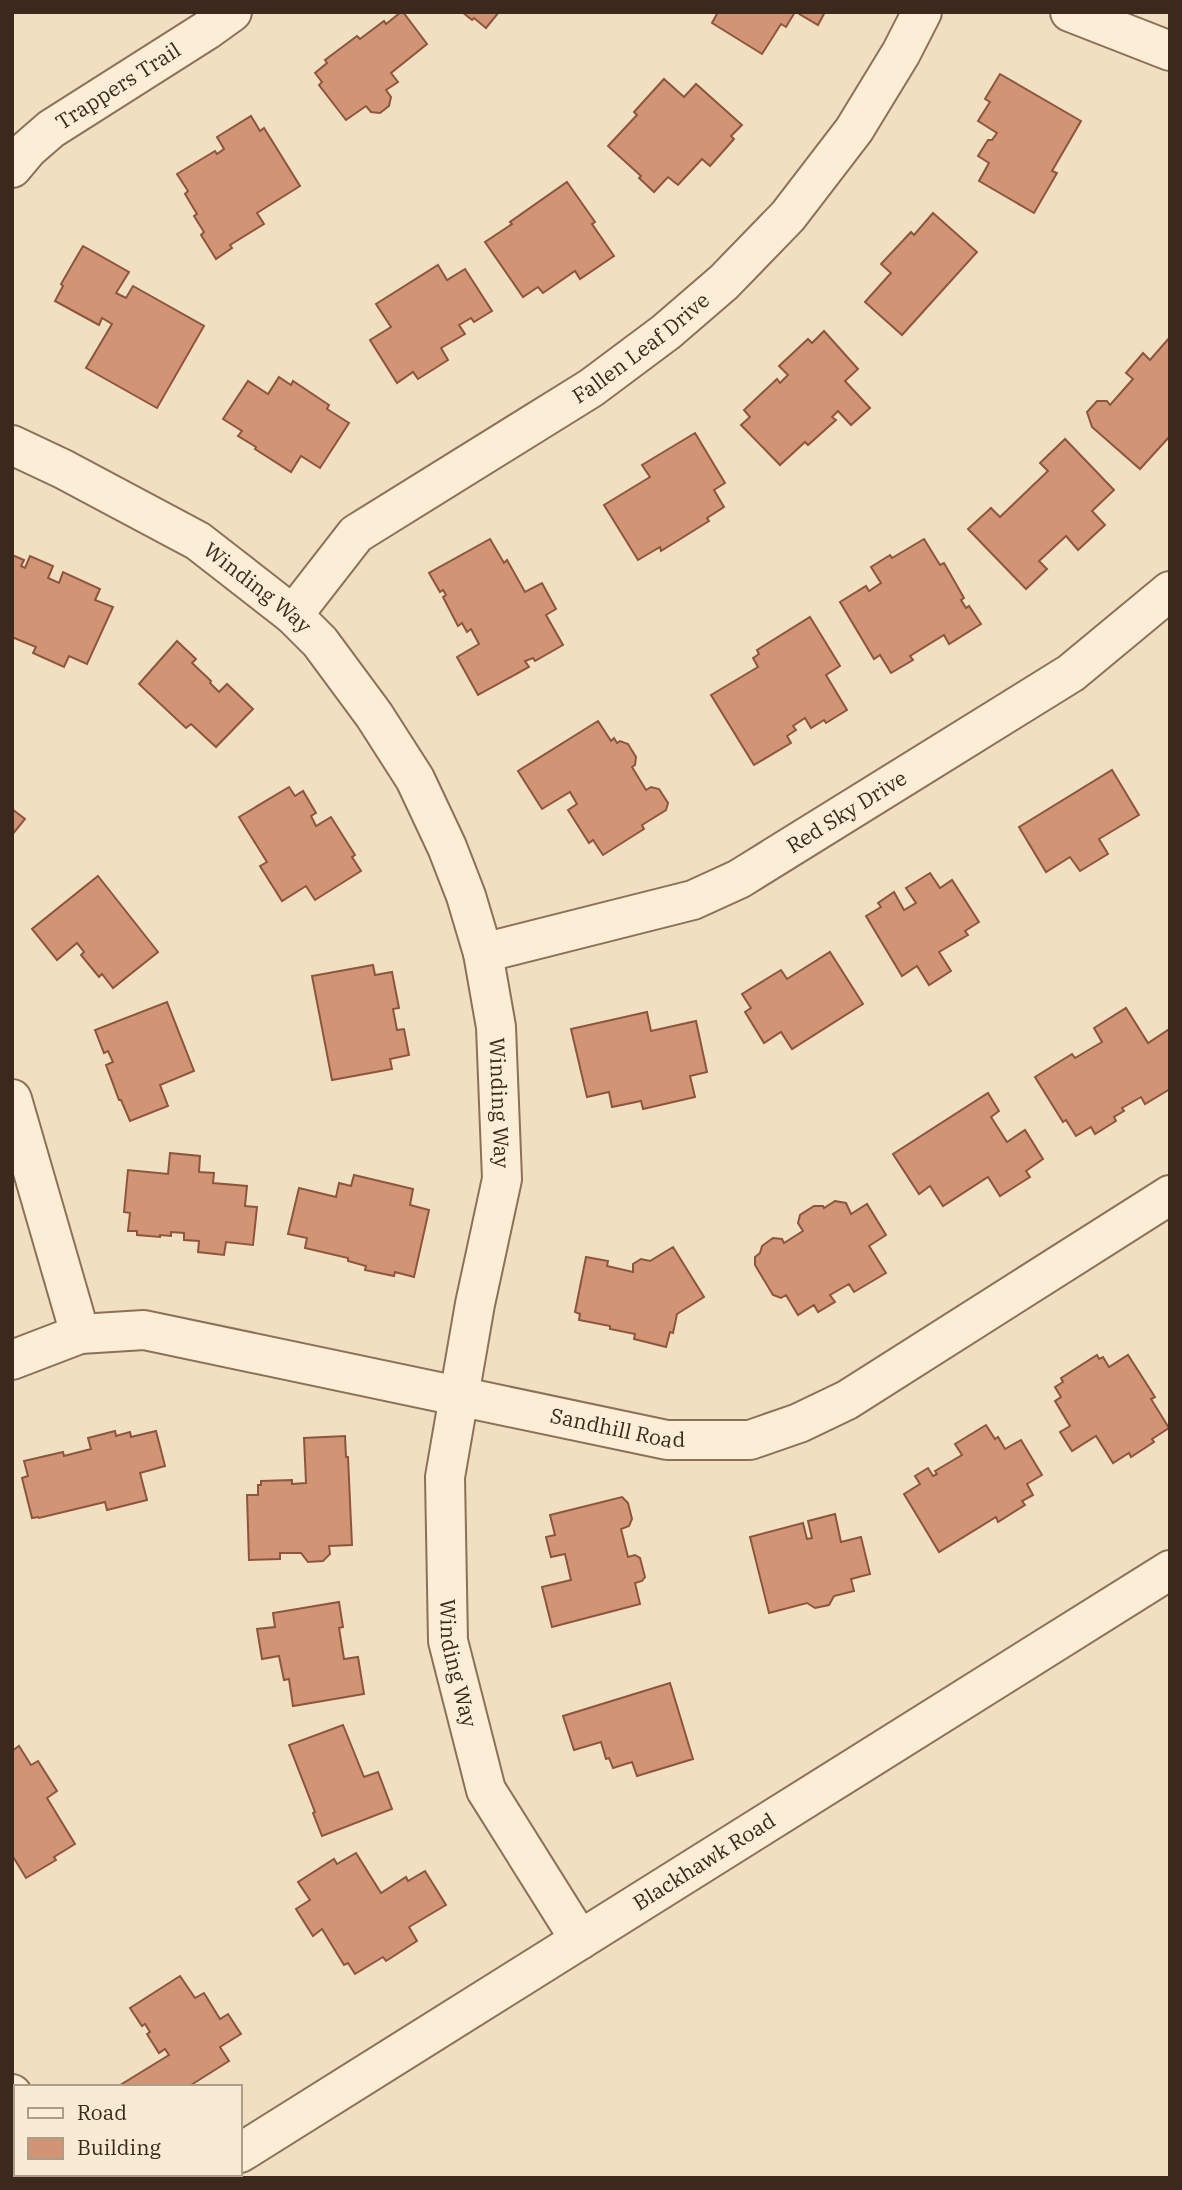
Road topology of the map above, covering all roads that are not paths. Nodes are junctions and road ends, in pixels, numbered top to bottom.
1 (232, 12) edge
2 (922, 12) edge
3 (1070, 12) edge
4 (1170, 51) edge
5 (12, 168) edge
6 (12, 445) edge
7 (1170, 591) edge
8 (293, 615) junction
9 (483, 953) junction
10 (12, 1099) edge
11 (1170, 1195) edge
12 (80, 1334) junction
13 (12, 1360) edge
14 (459, 1395) junction
15 (1170, 1570) edge
16 (580, 1940) junction
17 (242, 2153) edge

1 - 5 street, Trappers Trail
2 - 8 street, Fallen Leaf Drive
3 - 4 street
6 - 8 street, Winding Way
7 - 9 street, Red Sky Drive
8 - 9 street, Winding Way
9 - 14 street, Winding Way
10 - 12 street
11 - 14 street, Sandhill Road
12 - 13 street, Sandhill Road
12 - 14 street, Sandhill Road
14 - 16 street, Winding Way
15 - 16 street, Blackhawk Road
16 - 17 street, Blackhawk Road

